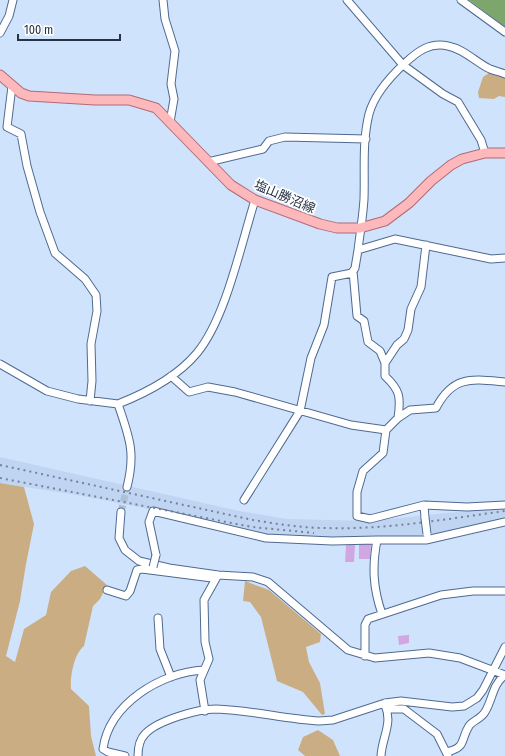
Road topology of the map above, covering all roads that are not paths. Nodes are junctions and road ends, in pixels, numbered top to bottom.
1 (13, 0) edge
2 (163, 0) edge
3 (347, 0) edge
4 (461, 0) edge
5 (505, 32) edge
6 (0, 33) edge
7 (403, 65) junction
8 (505, 74) edge
9 (0, 75) edge
10 (12, 86) junction
11 (170, 122) junction
12 (366, 139) junction
13 (485, 152) junction
14 (505, 153) edge
15 (208, 162) junction
16 (255, 200) junction
17 (360, 228) junction
18 (426, 245) junction
19 (358, 250) junction
20 (505, 258) edge
21 (353, 271) junction
22 (385, 363) junction
23 (0, 364) edge
24 (171, 376) junction
25 (505, 382) edge
26 (90, 401) junction
27 (118, 404) junction
28 (300, 411) junction
29 (398, 418) junction
30 (386, 430) junction
31 (127, 487) tunnel mouth
32 (244, 500) dead end
33 (424, 504) junction
34 (505, 506) edge
35 (121, 512) tunnel mouth
36 (505, 522) edge
37 (427, 537) junction
38 (377, 540) junction
39 (153, 568) junction
40 (217, 577) junction
41 (107, 590) dead end
42 (505, 591) edge
43 (382, 614) junction
44 (158, 618) dead end
45 (505, 647) edge
46 (365, 656) junction
47 (204, 670) junction
48 (492, 670) junction
49 (505, 675) edge
50 (171, 678) junction
51 (384, 703) junction
52 (206, 711) junction
53 (448, 754) edge
54 (125, 756) edge
55 (138, 756) edge
56 (381, 756) edge

1 - 6 street
2 - 11 street
3 - 7 street
4 - 5 street
7 - 8 street
7 - 12 street
7 - 13 street
9 - 10 main road, 塩山勝沼線
10 - 11 main road, 塩山勝沼線
10 - 26 street
11 - 15 main road, 塩山勝沼線
12 - 15 street
12 - 17 street
13 - 14 main road, 塩山勝沼線
13 - 17 main road, 塩山勝沼線
15 - 16 main road, 塩山勝沼線
16 - 17 main road, 塩山勝沼線
16 - 24 street
17 - 19 street
18 - 19 street
18 - 20 street
18 - 22 street
19 - 21 street
21 - 22 street
21 - 28 street
22 - 29 street
23 - 26 street
24 - 27 street
24 - 28 street
25 - 29 street
26 - 27 street
27 - 31 street
28 - 30 street
28 - 32 street
29 - 30 street
30 - 33 street
33 - 34 street
33 - 37 street, bridge
35 - 40 street
36 - 37 street
37 - 38 street
38 - 39 street, bridge
38 - 43 street
39 - 40 street
39 - 41 street
40 - 46 street
40 - 47 street
42 - 43 street
43 - 46 street
44 - 50 street
45 - 48 street
46 - 48 street
47 - 50 street
47 - 52 street
48 - 49 street
48 - 51 street
49 - 53 street
50 - 54 street
51 - 52 street
51 - 53 street
51 - 56 street
52 - 55 street

